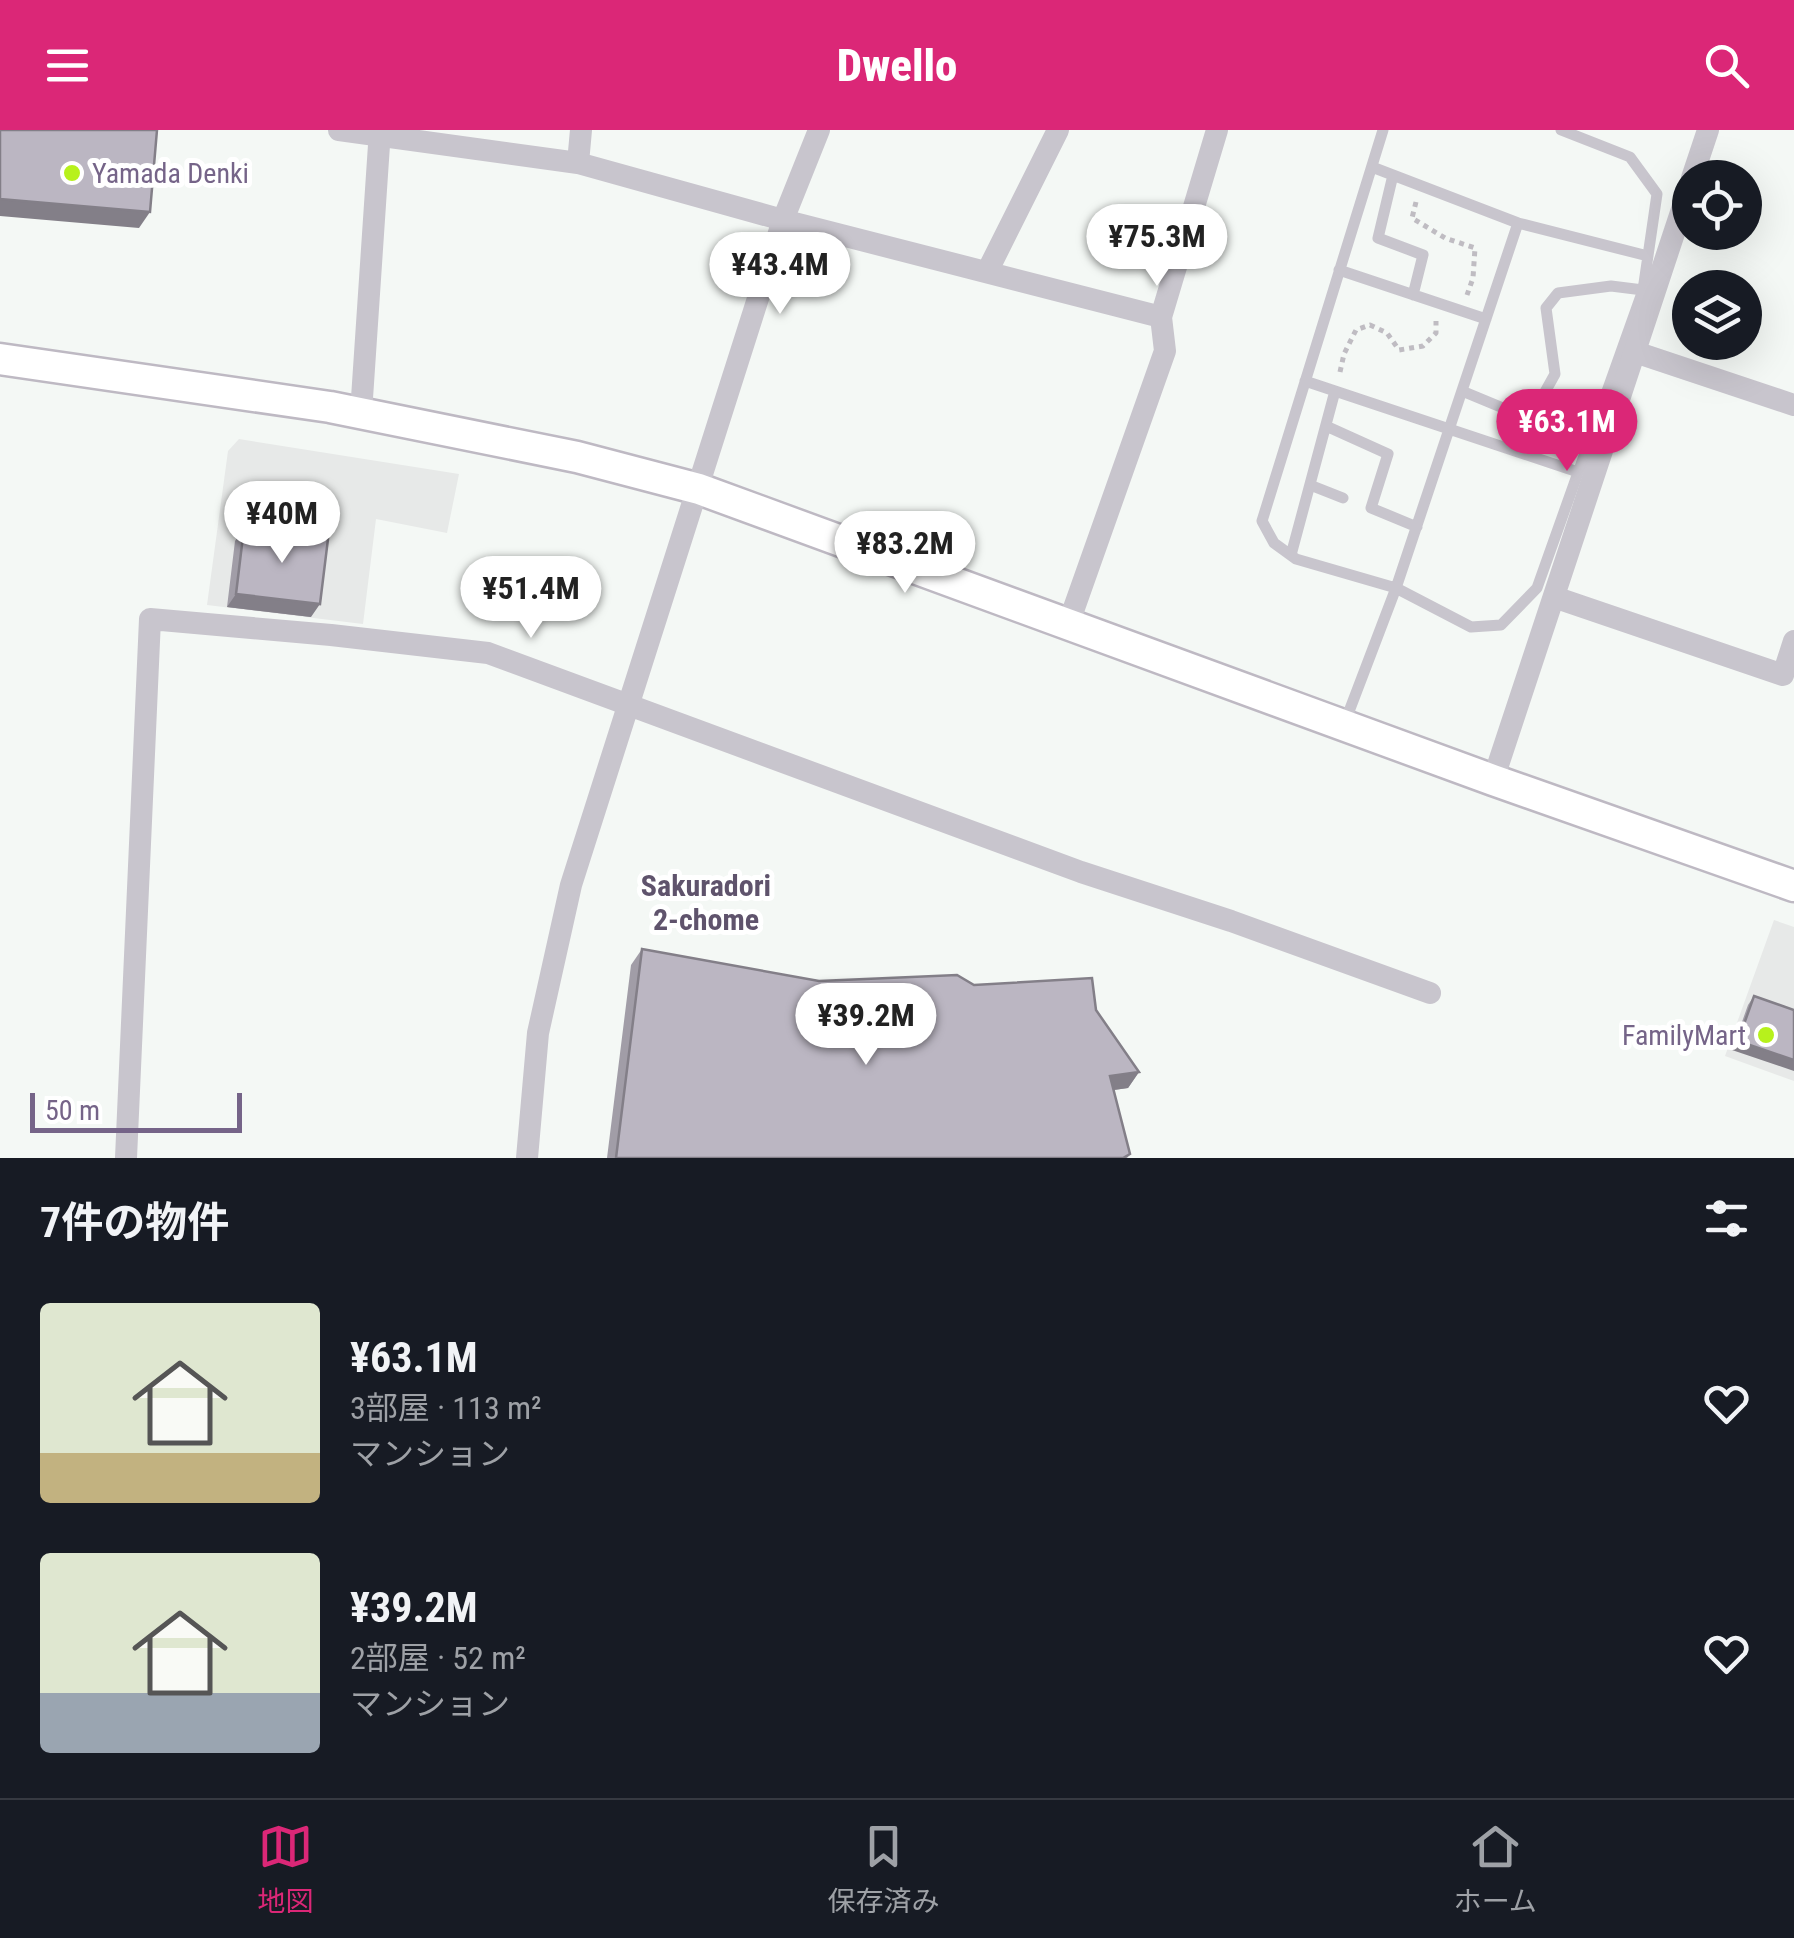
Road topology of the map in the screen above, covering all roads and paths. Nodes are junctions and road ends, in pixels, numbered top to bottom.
1 (339, 130) edge
2 (582, 130) edge
3 (819, 130) edge
4 (1058, 130) edge
5 (1217, 130) edge
6 (1383, 130) edge
7 (1560, 130) edge
8 (1708, 130) edge
9 (380, 133) edge
10 (1698, 160) edge
11 (578, 162) junction
12 (1372, 166) junction
13 (1392, 174) junction
14 (1420, 185) junction
15 (783, 220) junction
16 (1518, 222) junction
17 (1672, 239) edge
18 (1648, 256) junction
19 (1340, 270) junction
20 (988, 272) junction
21 (1643, 290) junction
22 (1413, 295) junction
23 (1438, 303) junction
24 (1460, 311) junction
25 (1162, 317) junction
26 (1486, 319) junction
27 (1635, 352) junction
28 (0, 359) edge
29 (1305, 381) junction
30 (1462, 390) junction
31 (1335, 391) junction
32 (1794, 406) edge
33 (361, 413) junction
34 (1326, 426) junction
35 (1450, 429) junction
36 (1578, 472) junction
37 (1310, 485) junction
38 (699, 489) junction
39 (1343, 498) dead end
40 (1417, 527) junction
41 (1290, 556) junction
42 (1396, 588) junction
43 (1554, 598) junction
44 (1068, 625) junction
45 (1794, 641) edge
46 (630, 706) junction
47 (1344, 726) junction
48 (1493, 780) junction
49 (1794, 886) edge
50 (1430, 993) dead end
51 (126, 1158) edge
52 (527, 1158) edge

1 - 9 street
2 - 11 street
3 - 15 street
4 - 20 street
5 - 25 street
6 - 12 lane
7 - 18 lane
8 - 10 street
9 - 11 street
9 - 33 street
11 - 15 street
12 - 13 lane
12 - 19 lane
13 - 14 lane
13 - 22 lane
14 - 16 lane
14 - 24 path
15 - 20 street
15 - 38 street
16 - 18 lane
16 - 26 lane
17 - 27 street
18 - 21 lane
19 - 22 lane
19 - 29 lane
20 - 25 street
21 - 30 lane
21 - 36 lane
22 - 23 lane
23 - 24 lane
23 - 31 path
24 - 26 lane
25 - 44 street
26 - 30 lane
27 - 32 street
27 - 43 street
28 - 33 street
29 - 31 lane
29 - 41 lane
30 - 35 lane
31 - 34 lane
31 - 35 lane
33 - 38 street
34 - 37 lane
34 - 40 lane
35 - 36 lane
35 - 40 lane
36 - 42 lane
37 - 39 lane
37 - 41 lane
38 - 44 street
38 - 46 street
40 - 42 lane
41 - 42 lane
42 - 47 lane
43 - 45 street
43 - 48 street
44 - 47 street
46 - 50 street
46 - 51 street
46 - 52 street
47 - 48 street
48 - 49 street

